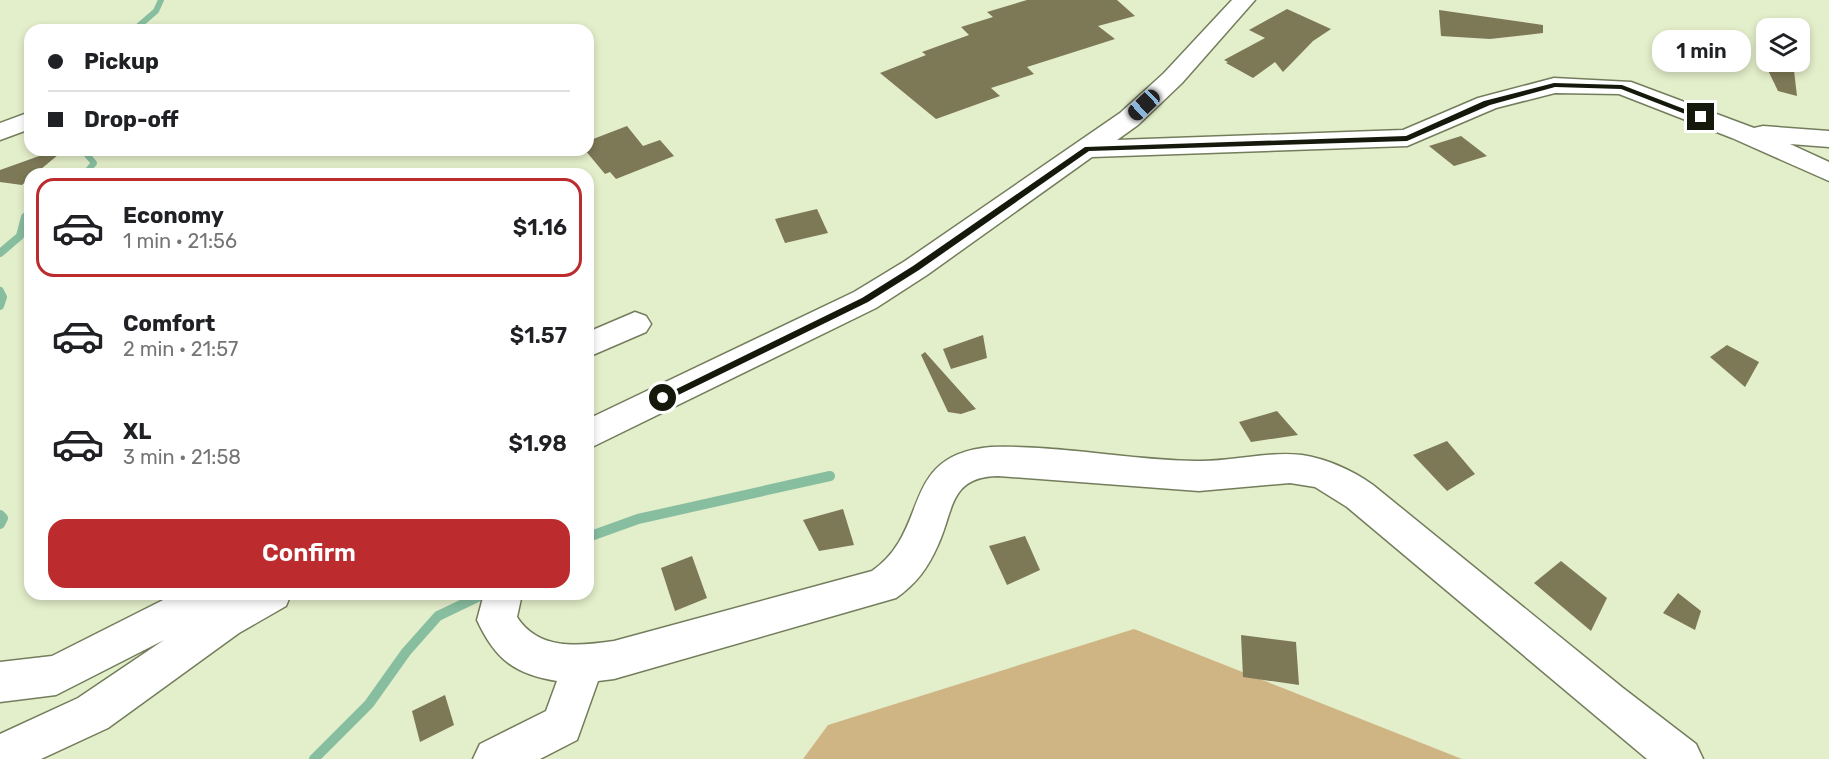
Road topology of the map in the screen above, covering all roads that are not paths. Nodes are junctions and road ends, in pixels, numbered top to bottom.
1 (1245, 0) edge
2 (24, 122) edge
3 (0, 132) edge
4 (1740, 132) junction
5 (1829, 139) edge
6 (1088, 149) junction
7 (1829, 172) edge
8 (635, 324) dead end
9 (594, 342) edge
10 (594, 432) edge
11 (502, 600) edge
12 (218, 602) edge
13 (583, 666) junction
14 (0, 682) edge
15 (0, 756) edge
16 (495, 759) edge
17 (1681, 759) edge

1 - 6 street
2 - 3 street
4 - 5 street
4 - 6 street
4 - 7 street
6 - 10 street
8 - 9 street
11 - 13 street
12 - 14 street
12 - 15 street
13 - 16 street
13 - 17 street

